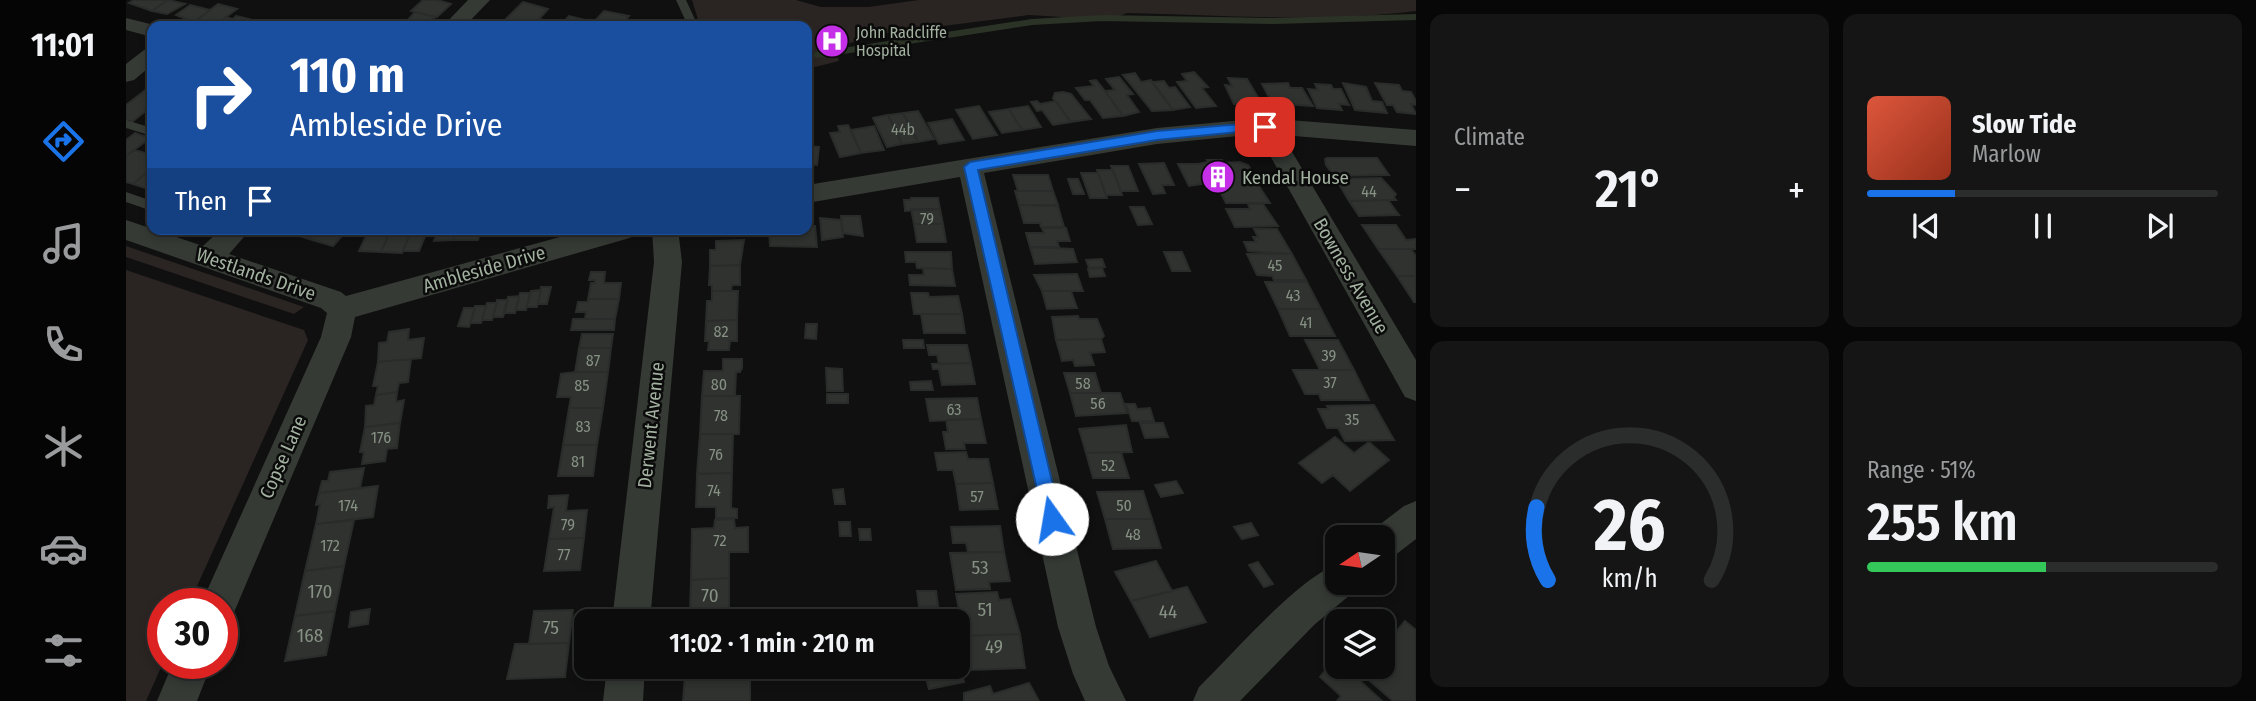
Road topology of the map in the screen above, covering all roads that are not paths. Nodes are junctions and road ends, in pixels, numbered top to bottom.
1 (480, 0) edge
2 (681, 0) edge
3 (458, 21) edge
4 (690, 21) edge
5 (126, 24) edge
6 (147, 30) edge
7 (147, 59) edge
8 (126, 75) edge
9 (126, 124) edge
10 (1265, 127) junction
11 (147, 130) edge
12 (1416, 138) edge
13 (970, 167) junction
14 (812, 193) edge
15 (126, 197) edge
16 (147, 204) edge
17 (126, 230) edge
18 (229, 235) edge
19 (605, 235) edge
20 (666, 235) edge
21 (209, 257) junction
22 (342, 309) junction
23 (1416, 388) edge
24 (1416, 518) edge
25 (1395, 534) edge
26 (226, 588) edge
27 (1325, 592) edge
28 (632, 609) edge
29 (186, 679) edge
30 (625, 679) edge
31 (177, 701) edge
32 (623, 701) edge
33 (1106, 701) edge
34 (1213, 701) edge

1 - 3 street
2 - 4 lane
5 - 6 street
7 - 8 street
9 - 11 lane
10 - 12 street
10 - 13 street
10 - 23 street, Bowness Avenue
13 - 14 street
13 - 33 street
15 - 16 lane
17 - 21 street, Westlands Drive
18 - 21 street
19 - 22 street, Ambleside Drive
20 - 28 street, Derwent Avenue
21 - 22 street, Westlands Drive
22 - 26 street, Copse Lane
24 - 25 street
27 - 34 street
29 - 31 street
30 - 32 street

